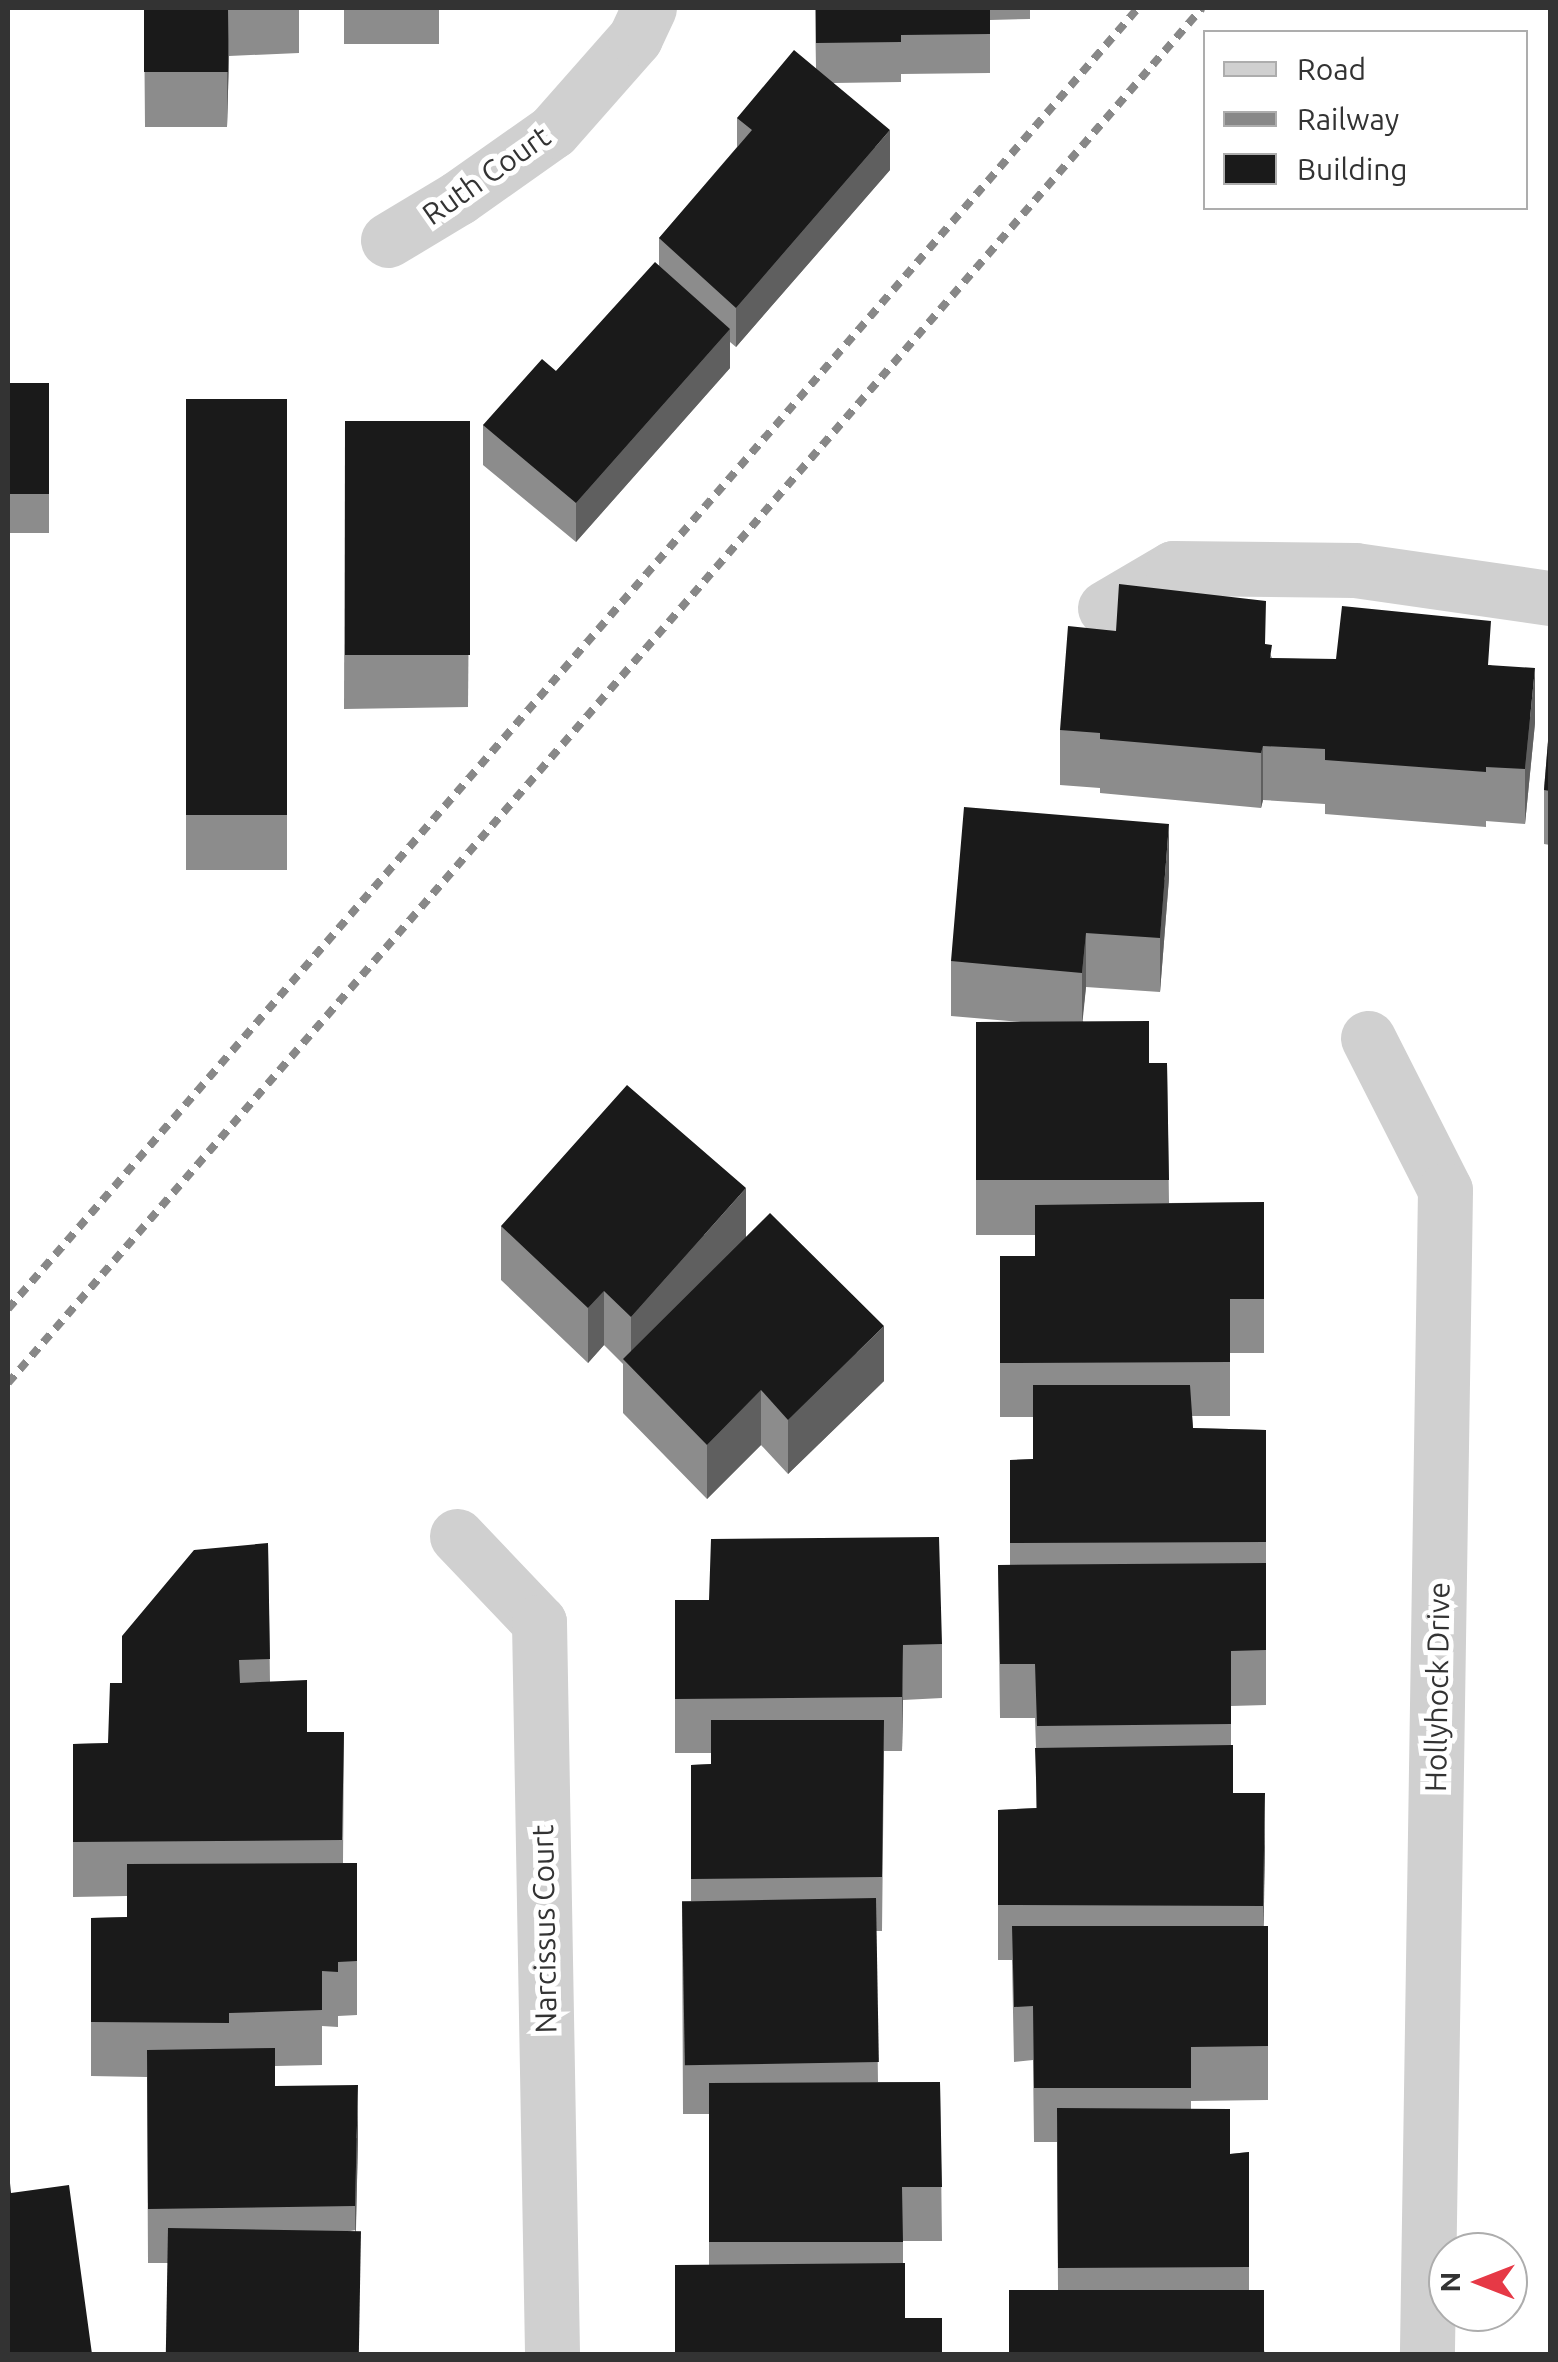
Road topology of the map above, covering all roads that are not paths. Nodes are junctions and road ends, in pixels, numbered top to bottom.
1 (649, 8) edge
2 (388, 240) dead end
3 (1550, 598) edge
4 (1106, 608) dead end
5 (1368, 1038) dead end
6 (457, 1536) dead end
7 (552, 2354) edge
8 (1427, 2354) edge

1 - 2 street, Ruth Court
3 - 4 street
5 - 8 street, Hollyhock Drive
6 - 7 street, Narcissus Court

